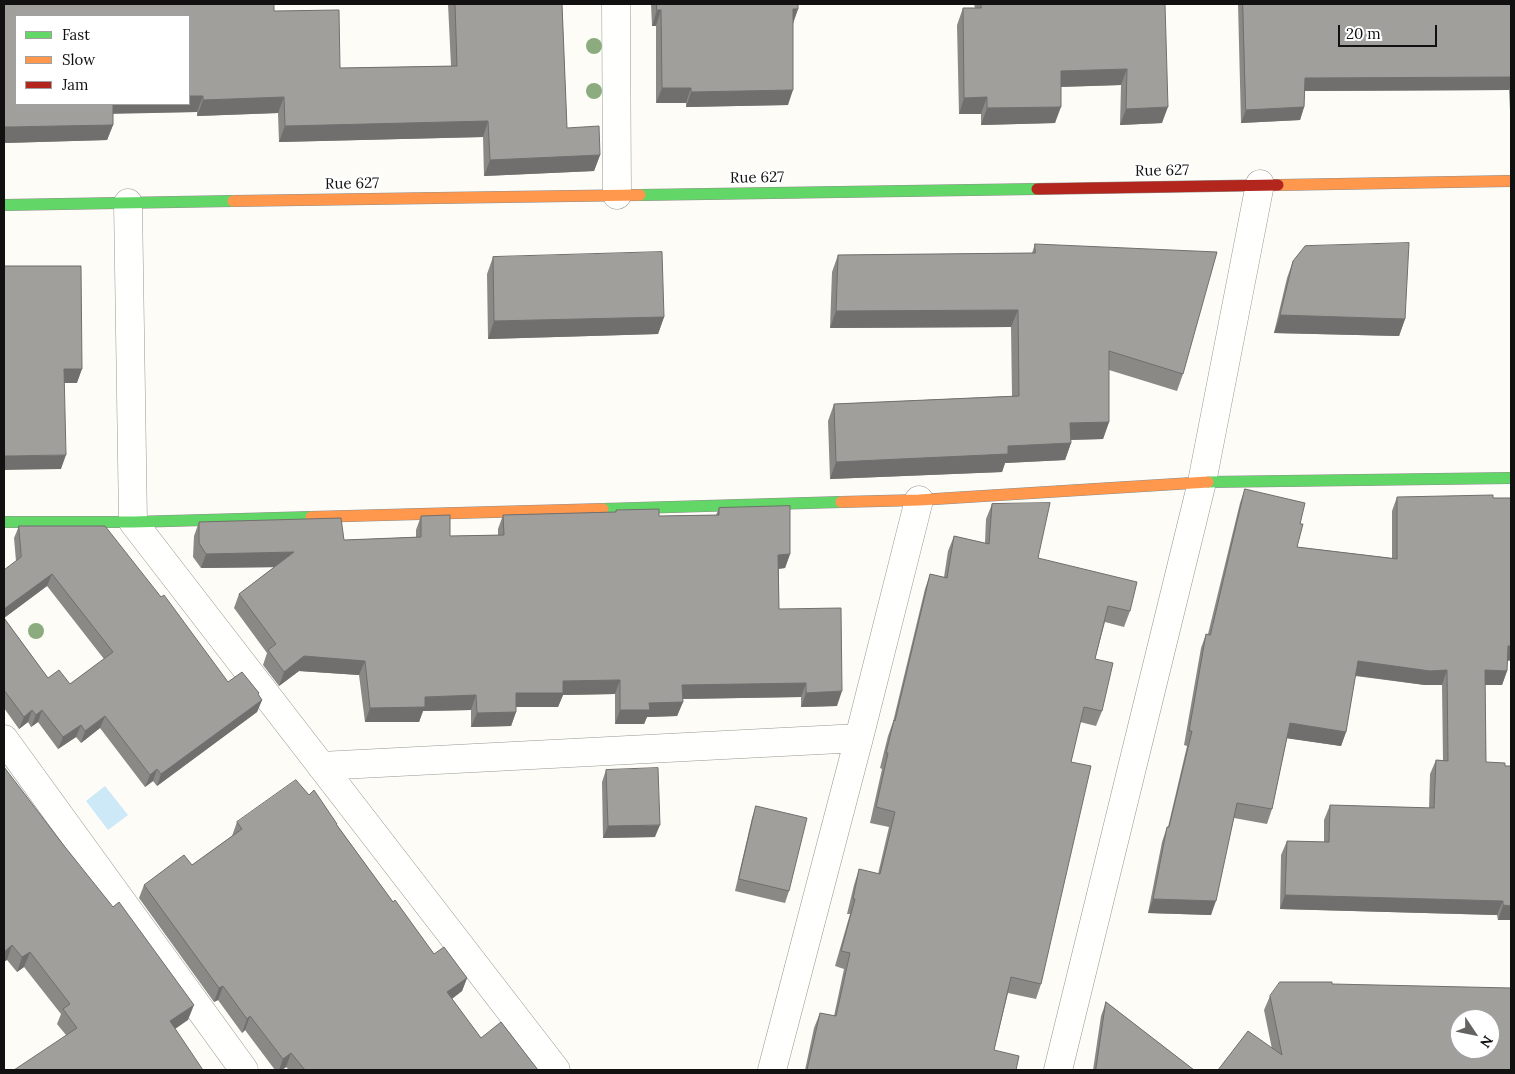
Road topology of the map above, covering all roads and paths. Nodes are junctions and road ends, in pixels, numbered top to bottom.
1 (616, 4) edge
2 (1511, 180) edge
3 (1260, 184) junction
4 (617, 195) junction
5 (128, 203) junction
6 (4, 205) edge
7 (1511, 478) edge
8 (1202, 482) junction
9 (919, 500) junction
10 (4, 522) edge
11 (132, 522) junction
12 (859, 738) junction
13 (4, 739) edge
14 (321, 766) junction
15 (244, 1070) edge
16 (556, 1070) edge
17 (772, 1070) edge
18 (1058, 1070) edge

1 - 4 street
2 - 3 street, Rue 627
3 - 4 street, Rue 627
3 - 8 street
4 - 5 street, Rue 627
5 - 6 street, Rue 627
5 - 11 street
7 - 8 street
8 - 9 street
8 - 18 street
9 - 11 street
9 - 12 street
10 - 11 street
11 - 14 street
12 - 14 street
12 - 17 street
13 - 15 street
14 - 16 street

